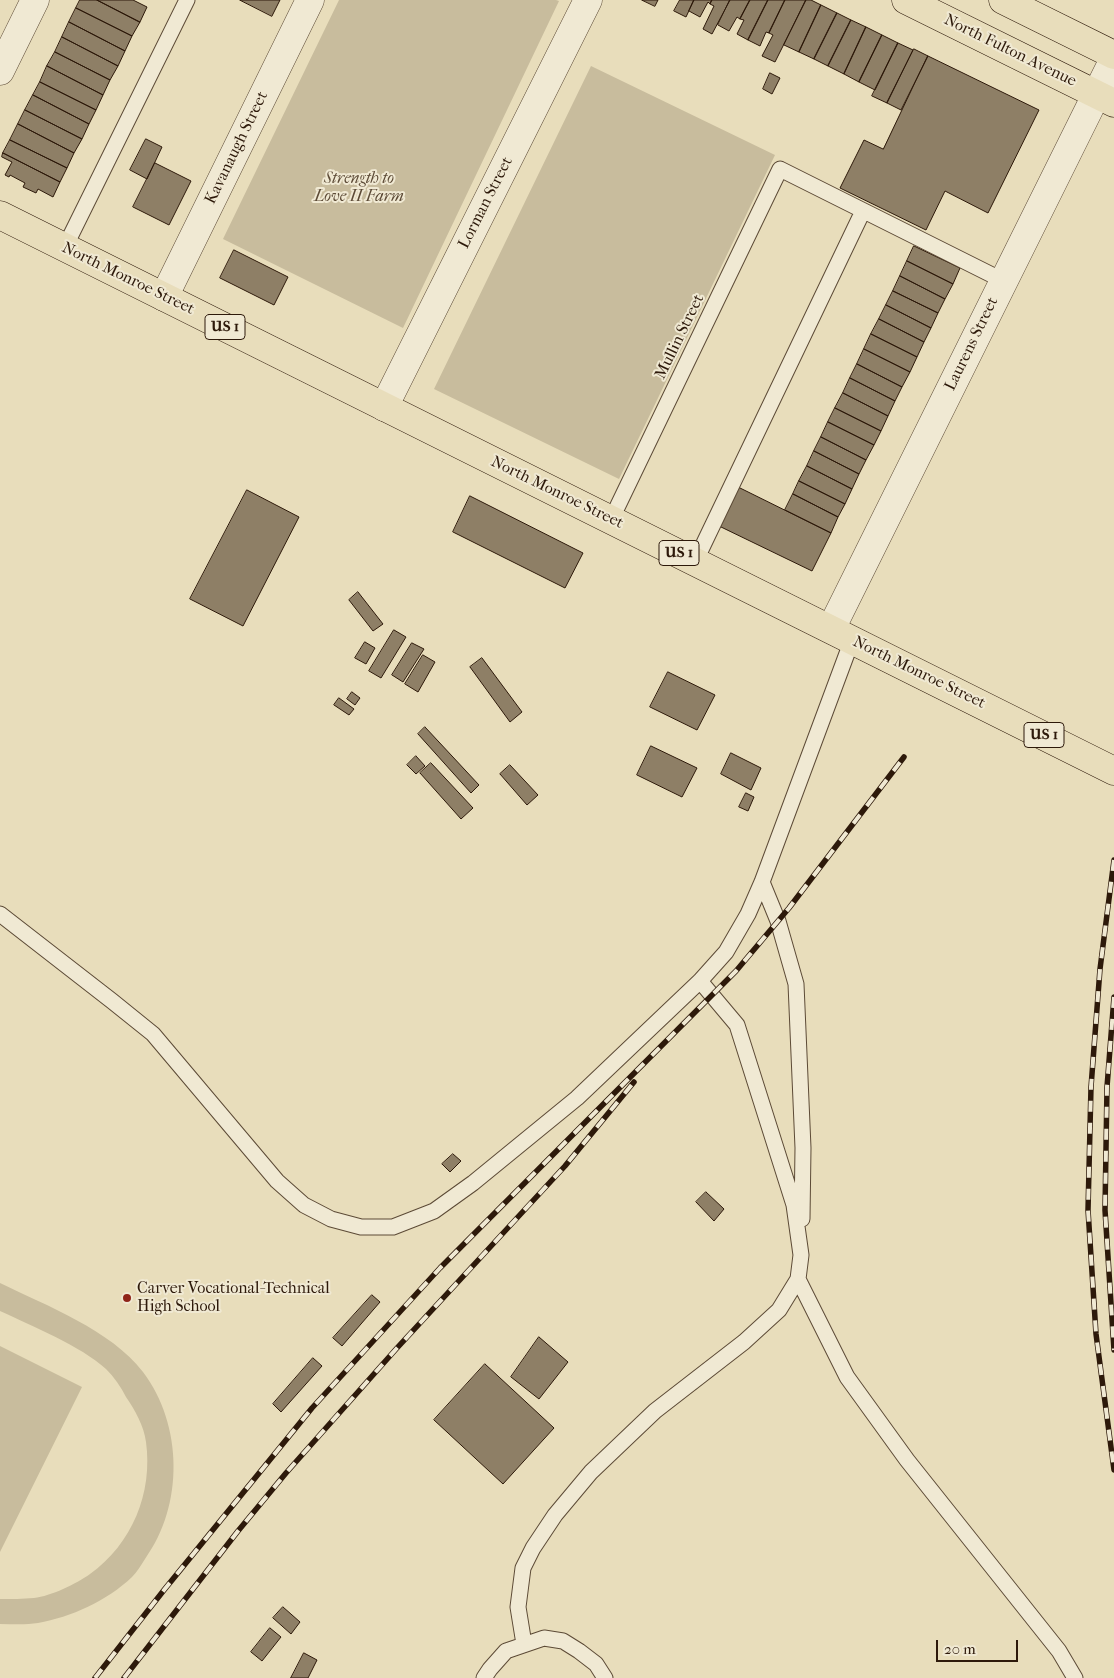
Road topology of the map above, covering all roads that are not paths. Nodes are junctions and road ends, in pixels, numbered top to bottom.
1 (35, 0) edge
2 (187, 0) edge
3 (310, 0) edge
4 (588, 0) edge
5 (906, 0) edge
6 (1003, 0) edge
7 (1114, 55) edge
8 (1114, 59) edge
9 (0, 71) edge
10 (1105, 99) edge
11 (863, 211) junction
12 (0, 215) edge
13 (65, 247) junction
14 (1004, 281) junction
15 (164, 297) junction
16 (384, 407) junction
17 (611, 520) junction
18 (696, 562) junction
19 (841, 635) junction
20 (1114, 771) edge
21 (762, 882) junction
22 (0, 914) edge
23 (700, 981) junction
24 (802, 1255) junction
25 (798, 1279) junction
26 (524, 1644) junction
27 (484, 1678) edge
28 (605, 1678) edge
29 (1076, 1678) edge

1 - 9 street
2 - 13 lane
3 - 15 street, Kavanaugh Street
4 - 16 street, Lorman Street
5 - 10 main road, North Fulton Avenue
6 - 7 main road
8 - 10 street, Laurens Street
10 - 14 street, Laurens Street
11 - 14 lane
11 - 17 lane, Mullin Street
11 - 18 lane
12 - 13 main road, North Monroe Street / US 1
13 - 15 main road, North Monroe Street / US 1
14 - 19 street, Laurens Street
15 - 16 main road, North Monroe Street / US 1
16 - 17 main road, North Monroe Street / US 1
17 - 18 main road, North Monroe Street / US 1
18 - 19 main road, North Monroe Street / US 1
19 - 20 main road, North Monroe Street / US 1
19 - 21 lane
21 - 23 lane
21 - 24 lane
22 - 23 lane
23 - 24 lane
24 - 25 lane
25 - 26 lane
25 - 29 lane
26 - 27 lane
26 - 28 lane

